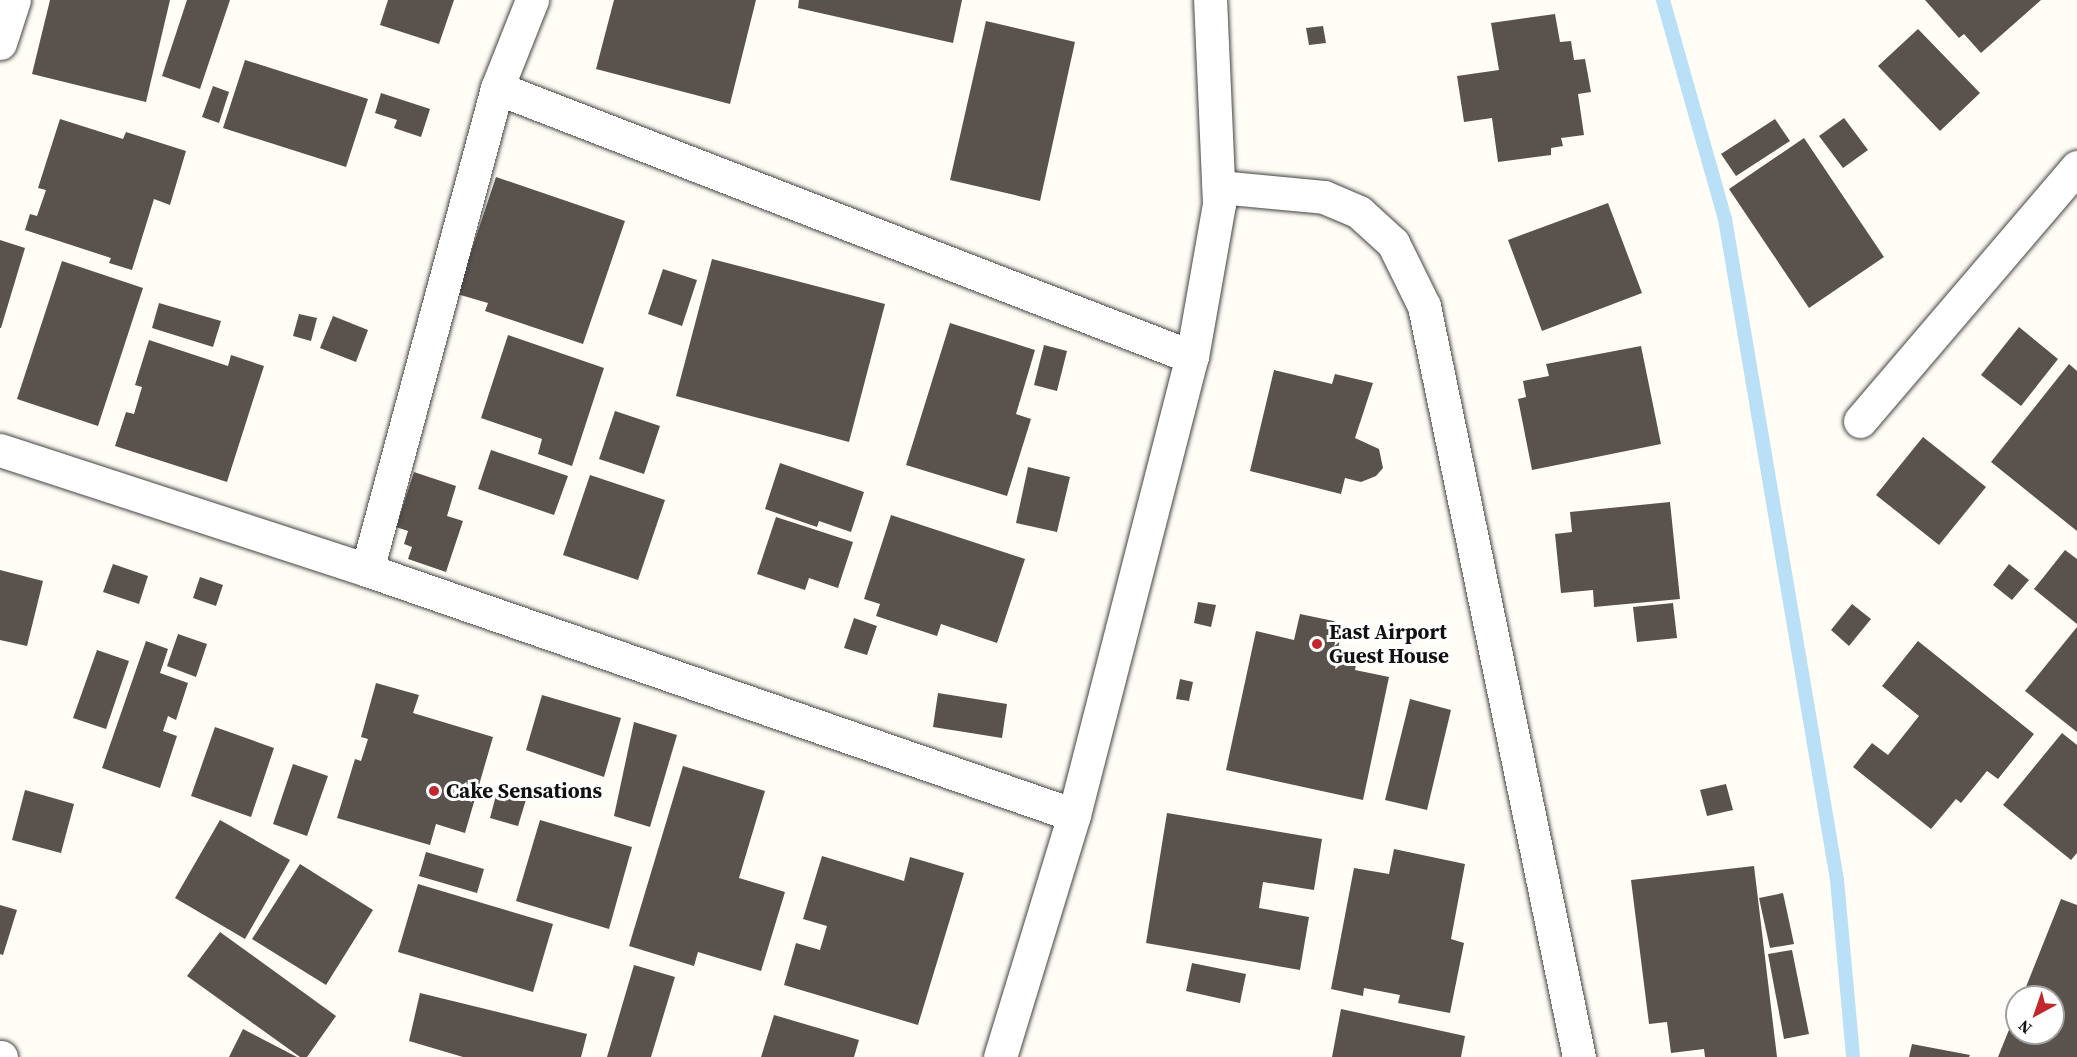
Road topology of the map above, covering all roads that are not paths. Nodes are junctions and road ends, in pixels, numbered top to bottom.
1 (14, 0) edge
2 (532, 0) edge
3 (1210, 0) edge
4 (0, 43) edge
5 (497, 88) junction
6 (2077, 167) edge
7 (1219, 187) junction
8 (1192, 357) junction
9 (1860, 421) dead end
10 (0, 450) edge
11 (367, 570) junction
12 (1074, 814) junction
13 (1000, 1057) edge
14 (1579, 1057) edge

1 - 4 street
2 - 5 street
3 - 7 street
5 - 8 street
5 - 11 street
6 - 9 street
7 - 8 street
7 - 14 street
8 - 12 street
10 - 11 street
11 - 12 street
12 - 13 street

